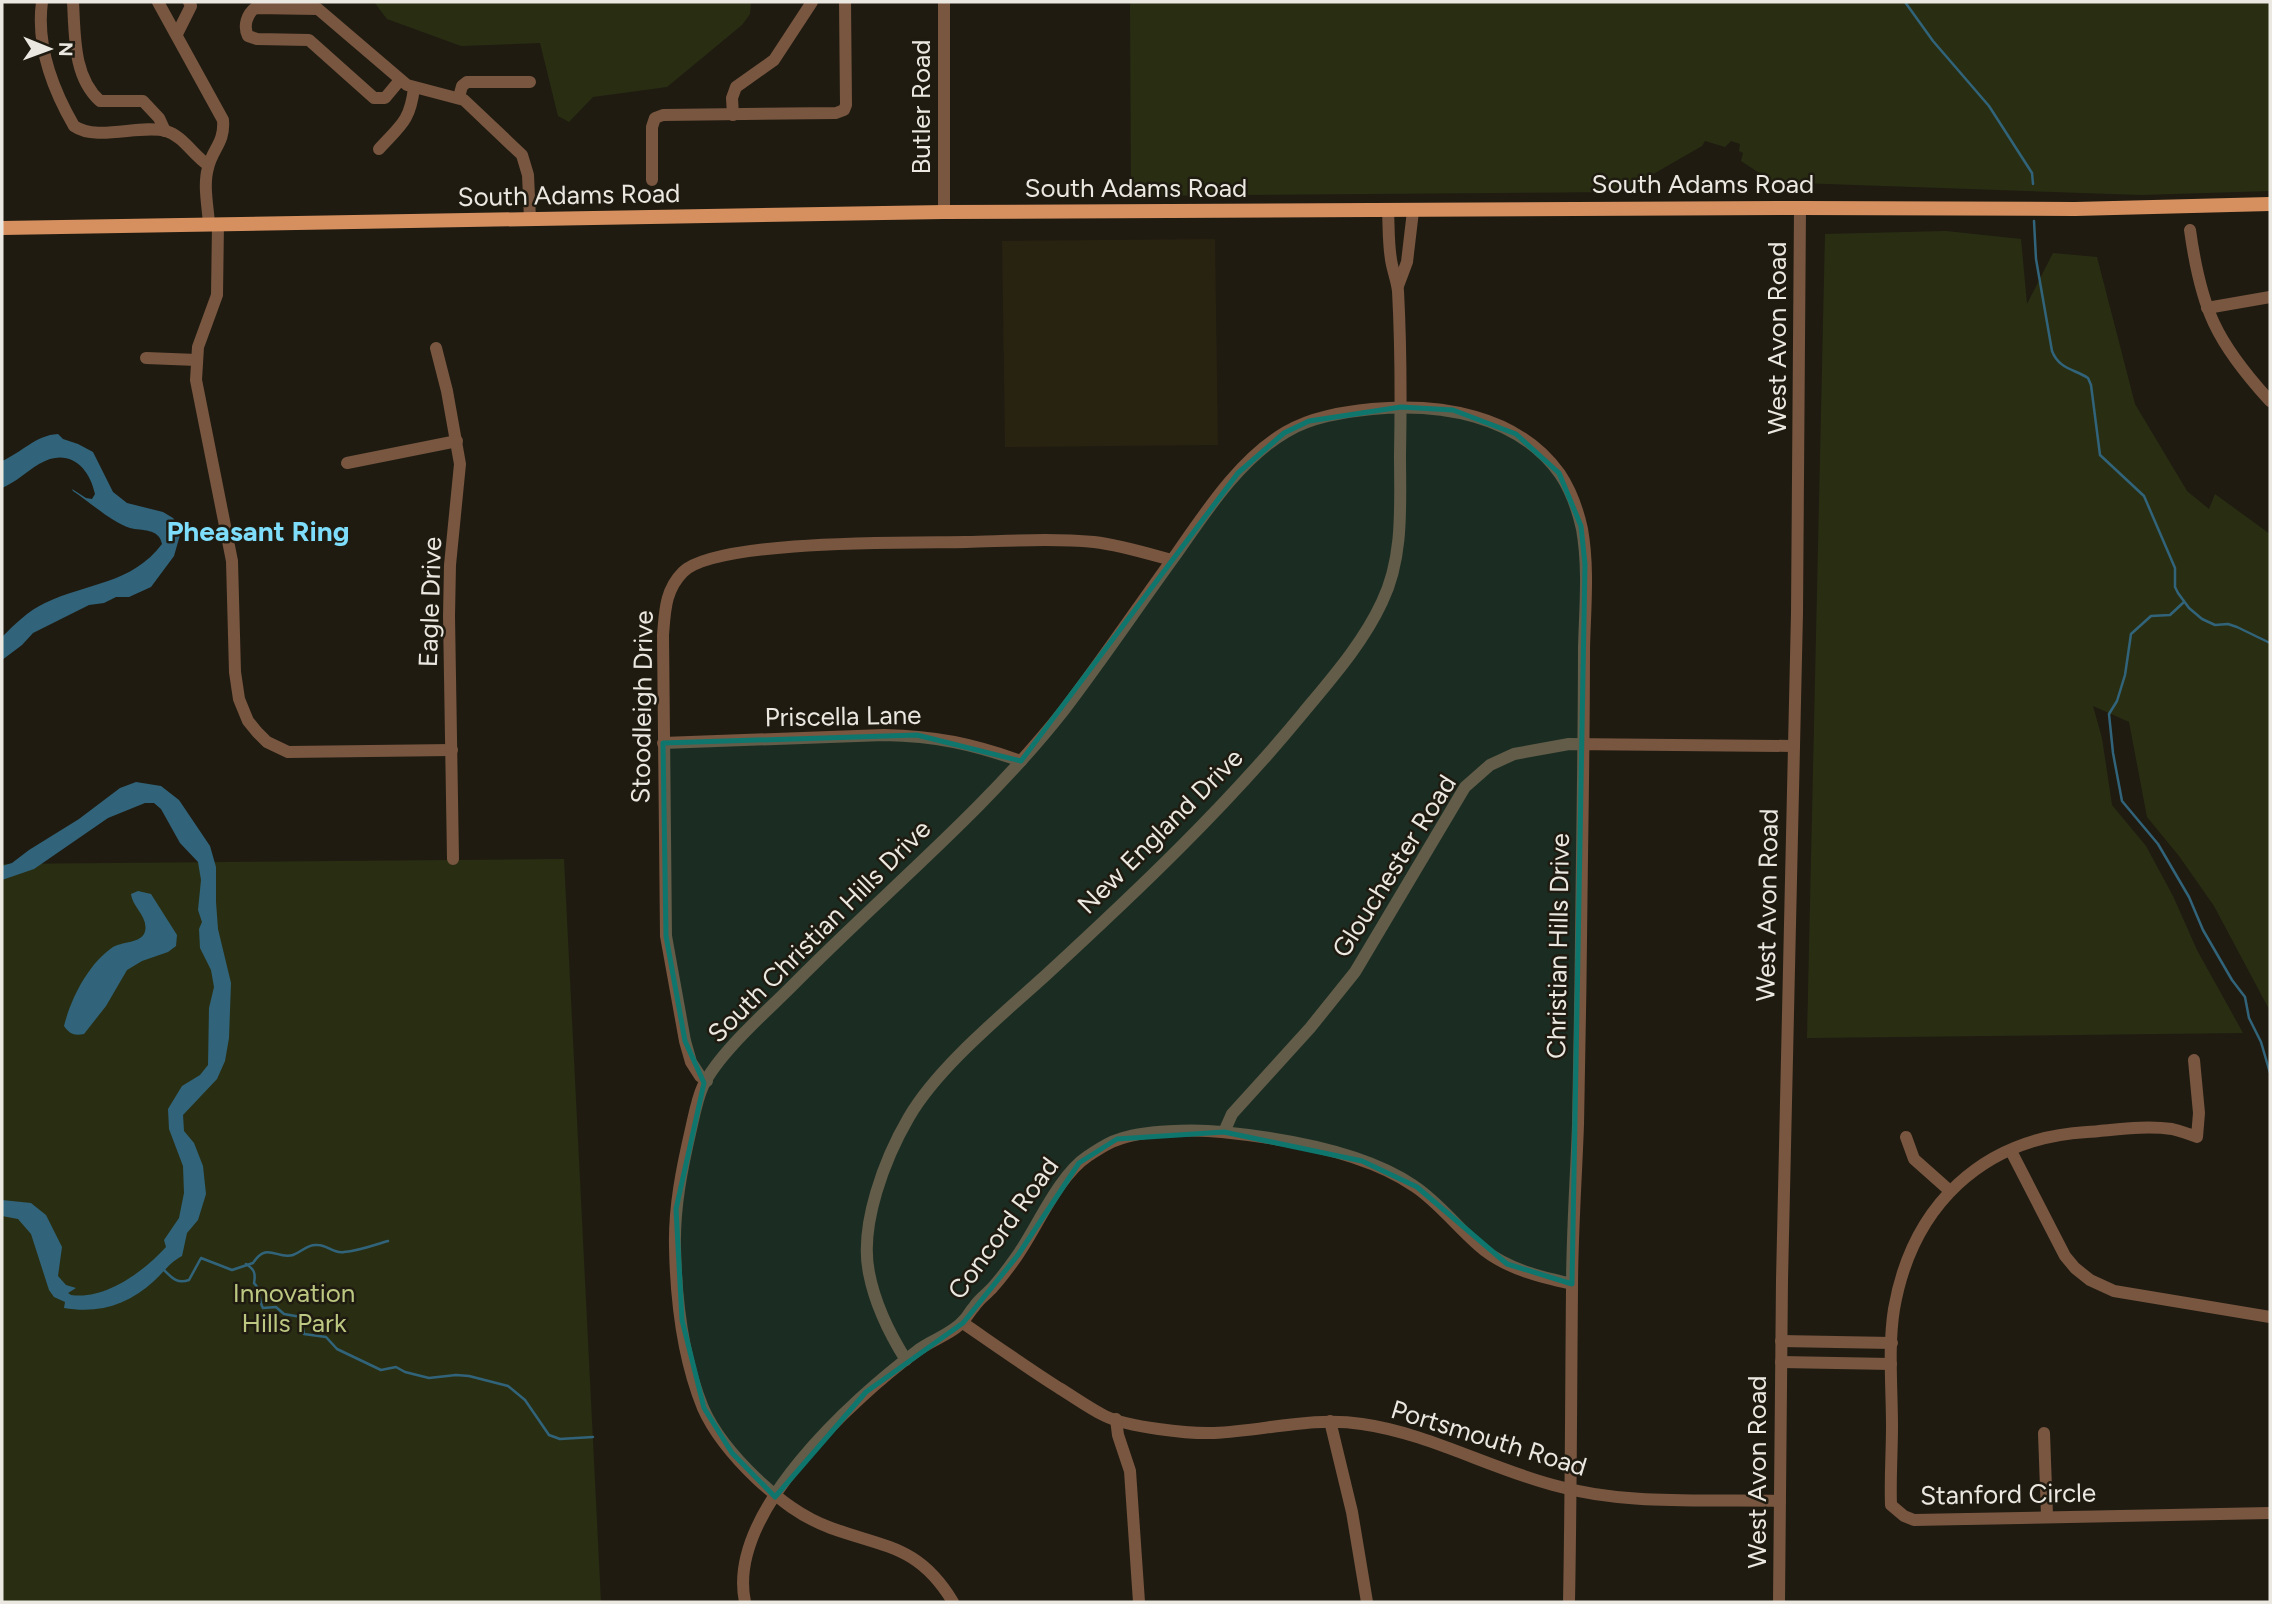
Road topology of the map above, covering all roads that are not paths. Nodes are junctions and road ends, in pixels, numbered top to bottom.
1 (42, 2) edge
2 (73, 2) edge
3 (158, 2) edge
4 (189, 2) edge
5 (812, 2) edge
6 (845, 2) edge
7 (944, 2) edge
8 (177, 34) junction
9 (400, 80) junction
10 (530, 82) dead end
11 (414, 88) junction
12 (459, 97) junction
13 (733, 114) junction
14 (165, 131) junction
15 (379, 149) dead end
16 (208, 165) junction
17 (652, 180) dead end
18 (2270, 204) edge
19 (1800, 208) junction
20 (1388, 211) junction
21 (1413, 211) junction
22 (944, 212) junction
23 (530, 219) junction
24 (213, 224) junction
25 (2, 228) edge
26 (2190, 230) dead end
27 (1398, 286) junction
28 (2270, 297) edge
29 (2207, 308) junction
30 (436, 348) dead end
31 (146, 358) dead end
32 (197, 360) junction
33 (2270, 401) edge
34 (1401, 407) junction
35 (457, 441) junction
36 (346, 463) dead end
37 (1171, 560) junction
38 (663, 743) junction
39 (1584, 743) junction
40 (1794, 746) junction
41 (452, 750) junction
42 (1021, 761) junction
43 (453, 859) dead end
44 (2194, 1060) dead end
45 (707, 1082) junction
46 (1224, 1132) junction
47 (1906, 1137) dead end
48 (2011, 1151) junction
49 (1950, 1191) junction
50 (1572, 1284) junction
51 (2270, 1317) edge
52 (963, 1322) junction
53 (1781, 1341) junction
54 (1892, 1343) junction
55 (906, 1360) junction
56 (1781, 1362) junction
57 (1891, 1364) junction
58 (1116, 1419) junction
59 (1330, 1421) junction
60 (2044, 1433) dead end
61 (1572, 1490) junction
62 (775, 1497) junction
63 (1780, 1501) junction
64 (2270, 1513) edge
65 (2047, 1516) junction
66 (745, 1602) edge
67 (953, 1602) edge
68 (1139, 1602) edge
69 (1367, 1602) edge
70 (1569, 1602) edge
71 (1779, 1602) edge

1 - 14 street
2 - 14 street
3 - 8 street
4 - 8 street
5 - 13 street
6 - 13 street
7 - 22 street, Butler Road
8 - 16 street
9 - 9 street
9 - 11 street
10 - 12 street
11 - 12 street
11 - 15 street
12 - 23 street
13 - 17 street
14 - 16 street
16 - 24 street
18 - 19 main road, South Adams Road
19 - 21 main road, South Adams Road
19 - 40 street, West Avon Road
20 - 21 main road, South Adams Road
20 - 22 main road, South Adams Road
20 - 27 street, New England Drive
21 - 27 street, New England Drive
22 - 23 main road, South Adams Road
23 - 24 main road, South Adams Road
24 - 25 main road, South Adams Road
24 - 32 street
26 - 29 street
27 - 34 street, New England Drive
28 - 29 street
29 - 33 street
30 - 35 street, Eagle Drive
31 - 32 street
32 - 41 street
34 - 37 street, South Christian Hills Drive
34 - 39 street, Christian Hills Drive
34 - 55 street, New England Drive
35 - 36 street
35 - 41 street, Eagle Drive
37 - 38 street, Stoodleigh Drive
37 - 42 street, South Christian Hills Drive
38 - 42 street, Priscella Lane
38 - 45 street, Stoodleigh Drive
39 - 40 street, Glouchester Road
39 - 46 street, Glouchester Road
39 - 50 street, Christian Hills Drive
40 - 53 street, West Avon Road
41 - 43 street, Eagle Drive
42 - 45 street, South Christian Hills Drive
44 - 48 street, Stanford Circle
45 - 62 street, South Christian Hills Drive
46 - 50 street, Concord Road
46 - 52 street, Concord Road
47 - 49 street
48 - 49 street, Stanford Circle
48 - 51 street
49 - 54 street, Stanford Circle
50 - 61 street, Christian Hills Drive
52 - 55 street, Concord Road
52 - 58 street, Portsmouth Road
53 - 54 street
53 - 56 street, West Avon Road
54 - 57 street, Stanford Circle
55 - 62 street, Concord Road
56 - 57 street
56 - 63 street, West Avon Road
57 - 65 street, Stanford Circle
58 - 59 street, Portsmouth Road
58 - 68 street
59 - 61 street, Portsmouth Road
59 - 69 street
60 - 65 street
61 - 63 street, Portsmouth Road
61 - 70 street, Christian Hills Drive
62 - 66 street, Concord Road
62 - 67 street, South Christian Hills Drive
63 - 71 street, West Avon Road
64 - 65 street, Stanford Circle

